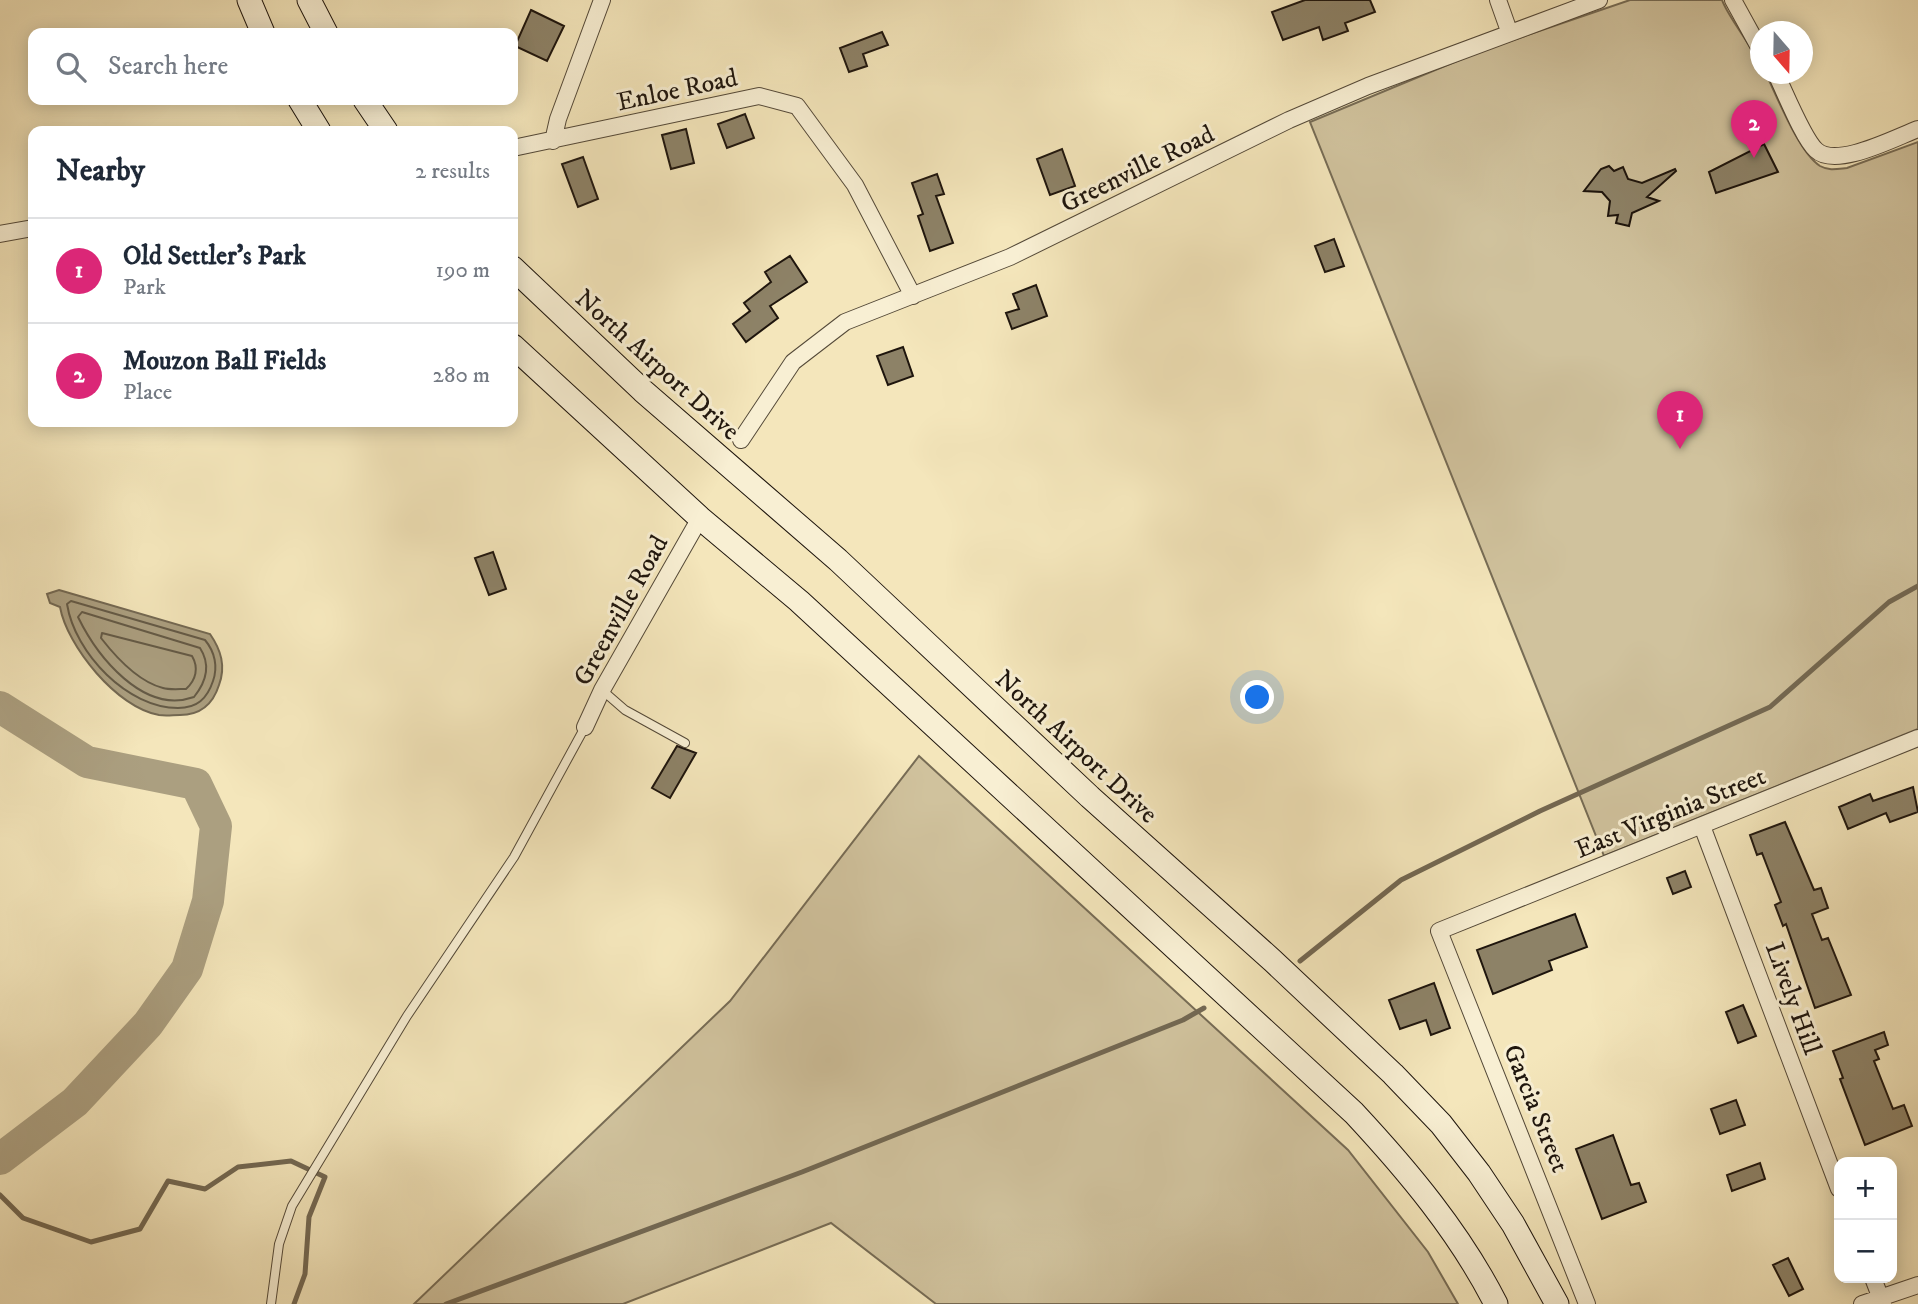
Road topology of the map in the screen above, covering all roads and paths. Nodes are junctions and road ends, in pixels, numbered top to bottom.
1 (249, 0) edge
2 (309, 0) edge
3 (602, 0) edge
4 (1499, 0) edge
5 (1599, 0) edge
6 (1733, 0) edge
7 (261, 28) edge
8 (323, 28) edge
9 (1509, 31) junction
10 (1750, 31) edge
11 (1781, 84) edge
12 (303, 105) edge
13 (368, 105) edge
14 (316, 126) edge
15 (383, 126) edge
16 (1918, 129) edge
17 (553, 141) junction
18 (518, 147) edge
19 (28, 229) edge
20 (0, 234) edge
21 (518, 273) edge
22 (913, 296) junction
23 (518, 350) edge
24 (741, 440) dead end
25 (700, 518) junction
26 (602, 690) junction
27 (585, 727) joint
28 (1918, 738) edge
29 (685, 743) dead end
30 (1702, 826) junction
31 (1439, 931) joint
32 (1834, 1176) edge
33 (1875, 1283) edge
34 (1918, 1285) edge
35 (1881, 1301) edge
36 (271, 1304) edge
37 (1496, 1304) edge
38 (1557, 1304) edge
39 (1587, 1304) edge
40 (1862, 1304) edge

1 - 7 main road
2 - 8 main road
3 - 17 street
4 - 9 street
5 - 9 street, Greenville Road
6 - 10 street
9 - 22 street, Greenville Road
11 - 16 street
12 - 14 main road
13 - 15 main road
17 - 18 street, Enloe Road
17 - 22 street, Enloe Road
19 - 20 street
21 - 38 main road, North Airport Drive
22 - 24 street, Greenville Road
23 - 25 main road
25 - 26 street, Greenville Road
25 - 37 main road
26 - 27 street, Greenville Road
26 - 29 lane
27 - 36 lane
28 - 30 street, East Virginia Street
30 - 31 street, East Virginia Street
30 - 32 street, Lively Hill
31 - 39 street, Garcia Street
33 - 35 street
34 - 35 street
35 - 40 street

